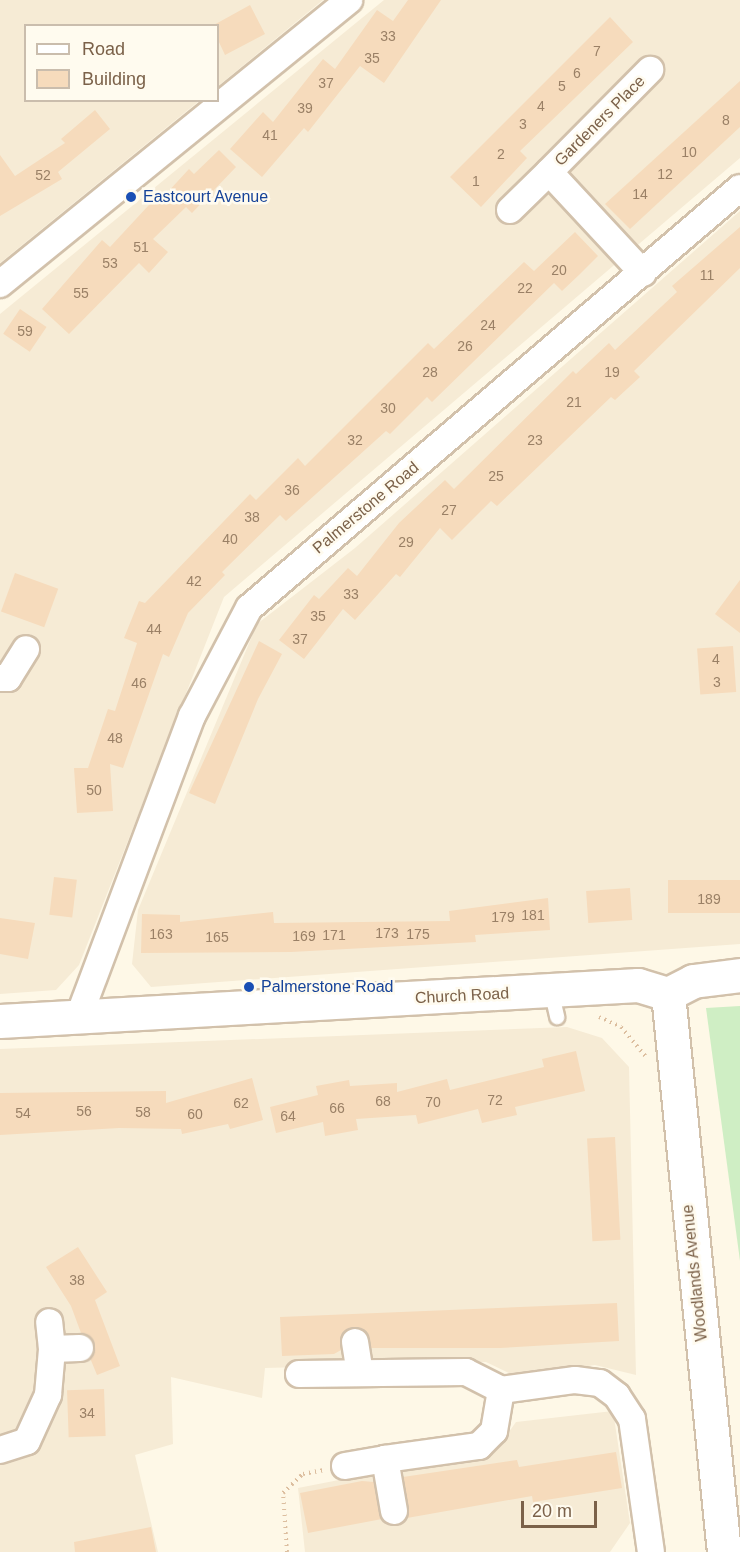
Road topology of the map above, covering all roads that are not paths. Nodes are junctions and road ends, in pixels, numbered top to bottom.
1 (349, 0) edge
2 (651, 70) dead end
3 (549, 172) junction
4 (740, 189) edge
5 (510, 210) dead end
6 (643, 273) junction
7 (0, 284) edge
8 (26, 649) dead end
9 (0, 678) edge
10 (740, 975) edge
11 (668, 994) junction
12 (78, 1019) junction
13 (0, 1021) edge
14 (49, 1322) dead end
15 (355, 1342) dead end
16 (80, 1348) dead end
17 (52, 1349) junction
18 (360, 1372) junction
19 (298, 1374) dead end
20 (501, 1390) junction
21 (0, 1450) edge
22 (385, 1459) junction
23 (345, 1466) road end
24 (394, 1511) dead end
25 (651, 1552) edge
26 (724, 1552) edge

1 - 7 street
2 - 3 street, Gardeners Place
3 - 5 street, Gardeners Place
3 - 6 street, Gardeners Place
4 - 6 street, Palmerstone Road
6 - 12 street, Palmerstone Road
8 - 9 street
10 - 11 main road
11 - 12 main road, Church Road
11 - 26 main road, Woodlands Avenue
12 - 13 main road, Church Road
14 - 17 street
15 - 18 street
16 - 17 street
17 - 21 street
18 - 19 street
18 - 20 street
20 - 22 street
20 - 25 street
22 - 23 street
22 - 24 street

